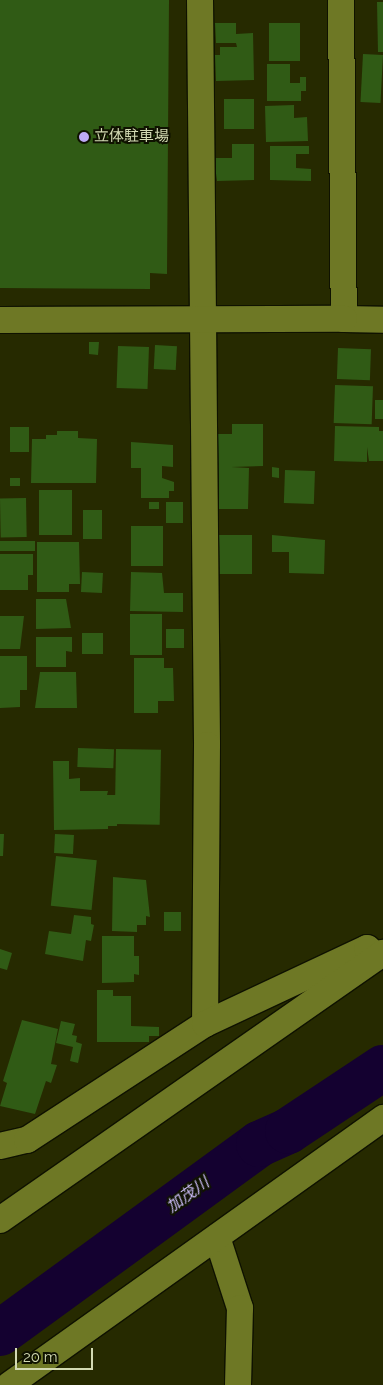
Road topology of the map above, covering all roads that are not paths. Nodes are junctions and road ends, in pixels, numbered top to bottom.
1 (200, 0) edge
2 (341, 0) edge
3 (344, 319) junction
4 (0, 320) edge
5 (383, 320) edge
6 (202, 322) junction
7 (381, 954) edge
8 (205, 1024) junction
9 (383, 1118) edge
10 (0, 1146) edge
11 (0, 1220) edge
12 (217, 1236) junction
13 (9, 1385) edge
14 (238, 1385) edge

1 - 6 street
2 - 3 street
3 - 5 street
3 - 6 street
4 - 6 street
6 - 8 street
7 - 8 street
7 - 11 street
8 - 10 street
9 - 12 street
12 - 13 street
12 - 14 street

